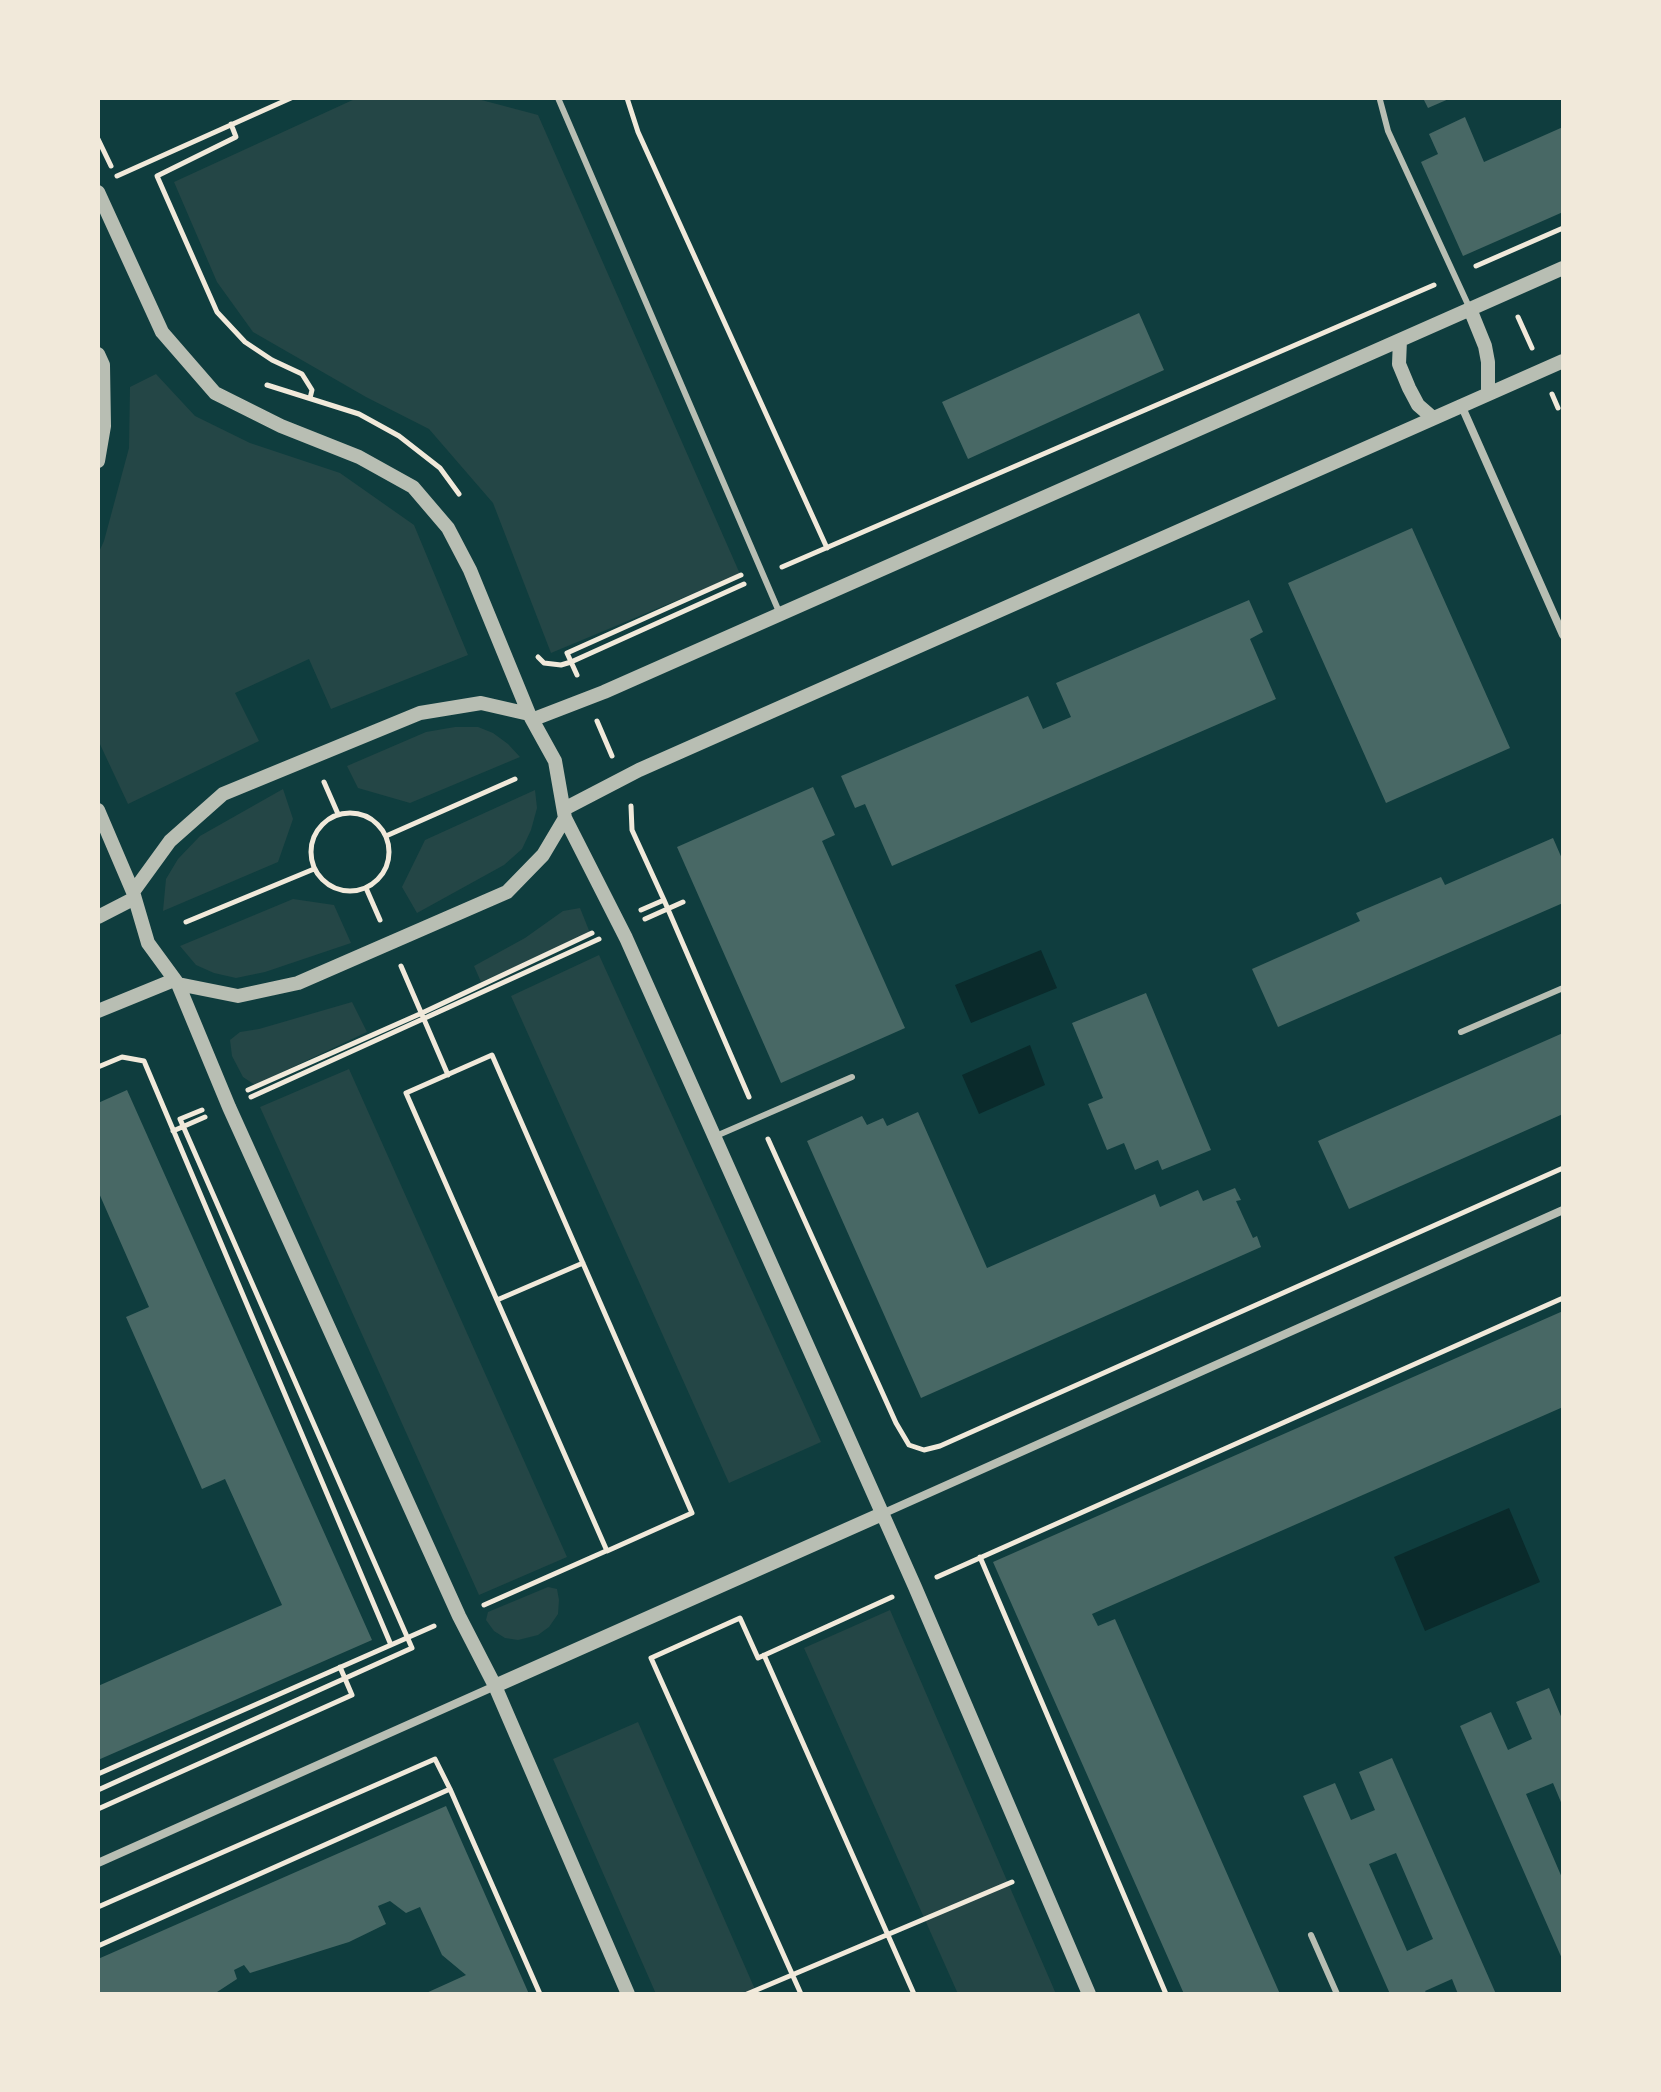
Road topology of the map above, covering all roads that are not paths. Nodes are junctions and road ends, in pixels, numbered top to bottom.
1 (558, 98) edge
2 (1380, 100) dead end
3 (98, 192) edge
4 (1563, 268) edge
5 (1470, 309) junction
6 (1400, 340) junction
7 (98, 354) edge
8 (1563, 361) edge
9 (1488, 394) junction
10 (1462, 407) junction
11 (1433, 418) junction
12 (98, 461) edge
13 (780, 614) junction
14 (1563, 635) edge
15 (531, 717) junction
16 (98, 810) edge
17 (564, 814) junction
18 (133, 896) junction
19 (98, 917) edge
20 (176, 982) junction
21 (1563, 988) edge
22 (98, 1011) edge
23 (1461, 1032) dead end
24 (852, 1077) dead end
25 (714, 1137) junction
26 (1563, 1210) edge
27 (882, 1514) junction
28 (495, 1686) junction
29 (98, 1863) edge
30 (1311, 1935) dead end
31 (628, 1994) edge
32 (1089, 1994) edge
33 (1337, 1994) edge

1 - 13 lane
2 - 5 lane
3 - 15 street
4 - 5 street
5 - 6 street
5 - 9 street
6 - 11 street
6 - 13 street
7 - 12 street
8 - 9 street
9 - 10 street
10 - 11 street
10 - 14 street
11 - 17 street
13 - 15 street
15 - 17 street
15 - 18 street
16 - 18 street
17 - 20 street
17 - 25 street
18 - 19 street
18 - 20 street
20 - 22 street
20 - 28 street
21 - 23 lane
24 - 25 lane
25 - 27 street
26 - 27 street
27 - 28 street
27 - 32 street
28 - 29 street
28 - 31 street
30 - 33 lane

